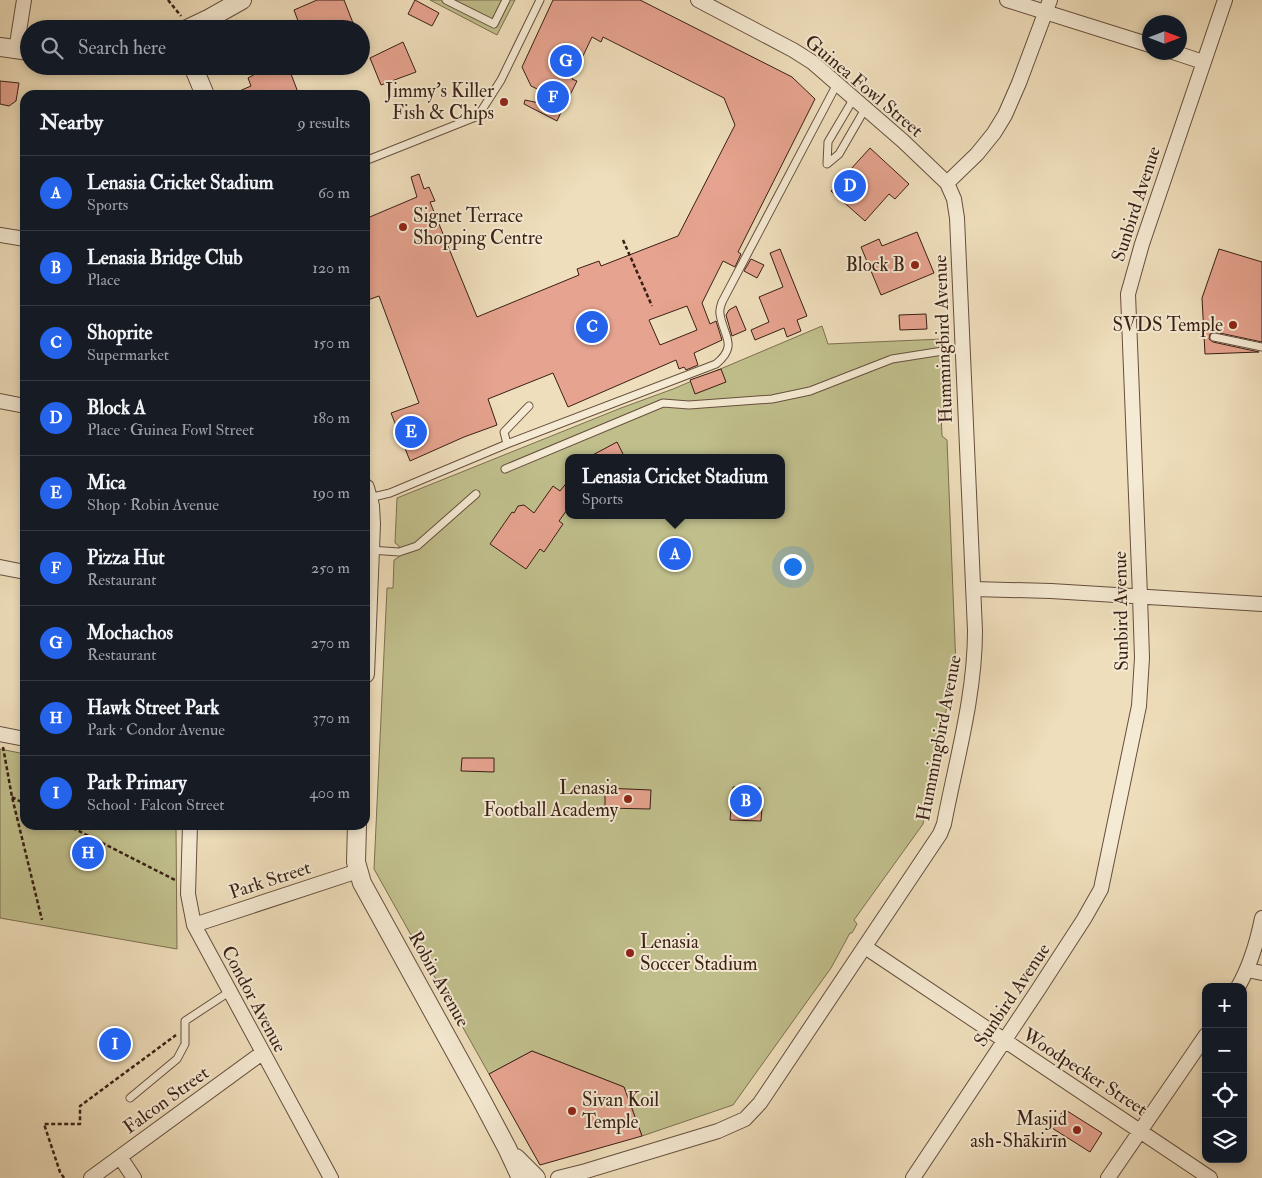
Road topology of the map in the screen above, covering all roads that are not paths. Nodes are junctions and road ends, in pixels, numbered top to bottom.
1 (24, 0) edge
2 (242, 0) edge
3 (446, 0) edge
4 (506, 0) edge
5 (540, 0) edge
6 (698, 0) edge
7 (1007, 0) edge
8 (1225, 0) edge
9 (719, 5) edge
10 (1048, 6) edge
11 (20, 20) edge
12 (202, 20) edge
13 (20, 22) edge
14 (1142, 42) edge
15 (15, 49) edge
16 (1187, 57) edge
17 (1203, 62) junction
18 (197, 75) edge
19 (837, 84) junction
20 (203, 90) edge
21 (854, 98) junction
22 (865, 108) junction
23 (370, 159) edge
24 (947, 183) junction
25 (0, 235) edge
26 (20, 238) edge
27 (1214, 337) dead end
28 (1262, 347) edge
29 (962, 348) junction
30 (0, 401) edge
31 (20, 405) edge
32 (529, 406) dead end
33 (507, 444) junction
34 (505, 469) dead end
35 (370, 493) edge
36 (476, 494) dead end
37 (370, 509) edge
38 (370, 550) joint
39 (0, 567) edge
40 (20, 571) edge
41 (973, 589) junction
42 (1140, 596) junction
43 (1262, 604) edge
44 (0, 734) edge
45 (20, 738) edge
46 (190, 830) edge
47 (357, 830) edge
48 (358, 871) junction
49 (1262, 918) edge
50 (194, 925) junction
51 (865, 948) junction
52 (1247, 970) junction
53 (1262, 973) edge
54 (1240, 983) edge
55 (229, 992) junction
56 (1004, 1041) junction
57 (1202, 1041) edge
58 (262, 1053) junction
59 (130, 1098) dead end
60 (1140, 1131) junction
61 (507, 1148) junction
62 (120, 1157) junction
63 (574, 1176) edge
64 (91, 1178) edge
65 (134, 1178) edge
66 (331, 1178) edge
67 (521, 1178) edge
68 (536, 1178) edge
69 (558, 1178) edge
70 (913, 1178) edge
71 (1108, 1178) edge
72 (1210, 1178) edge

1 - 11 street
2 - 12 street
3 - 4 lane
5 - 23 lane
6 - 9 street, Guinea Fowl Street
7 - 10 street
8 - 17 street, Sunbird Avenue
9 - 19 street, Guinea Fowl Street
10 - 14 street
10 - 24 street
13 - 15 street
16 - 17 street
17 - 42 street, Sunbird Avenue
18 - 20 street
19 - 21 street, Guinea Fowl Street
19 - 33 lane
21 - 22 street, Guinea Fowl Street
21 - 22 lane
22 - 24 street, Guinea Fowl Street
24 - 29 street, Hummingbird Avenue
25 - 26 street
27 - 28 lane
29 - 34 lane
29 - 41 street, Hummingbird Avenue
30 - 31 street
32 - 33 lane
33 - 35 lane
36 - 38 lane
37 - 38 street
39 - 40 street
41 - 42 street
41 - 51 street, Hummingbird Avenue
42 - 43 street
42 - 56 street, Sunbird Avenue
44 - 45 street
46 - 50 street, Condor Avenue
47 - 48 street, Robin Avenue
48 - 50 street, Park Street
48 - 61 street, Robin Avenue
49 - 52 street
50 - 55 street, Condor Avenue
51 - 56 street, Woodpecker Street
51 - 63 street, Hummingbird Avenue
52 - 53 street
52 - 54 street
55 - 58 street, Condor Avenue
55 - 59 lane
56 - 60 street, Woodpecker Street
56 - 70 street, Sunbird Avenue
57 - 60 street
58 - 62 street, Falcon Street
58 - 66 street, Condor Avenue
60 - 71 street
60 - 72 street, Woodpecker Street
61 - 67 street, Robin Avenue
61 - 68 street, Robin Avenue
62 - 64 street, Falcon Street
62 - 65 street
63 - 69 street, Hummingbird Avenue

